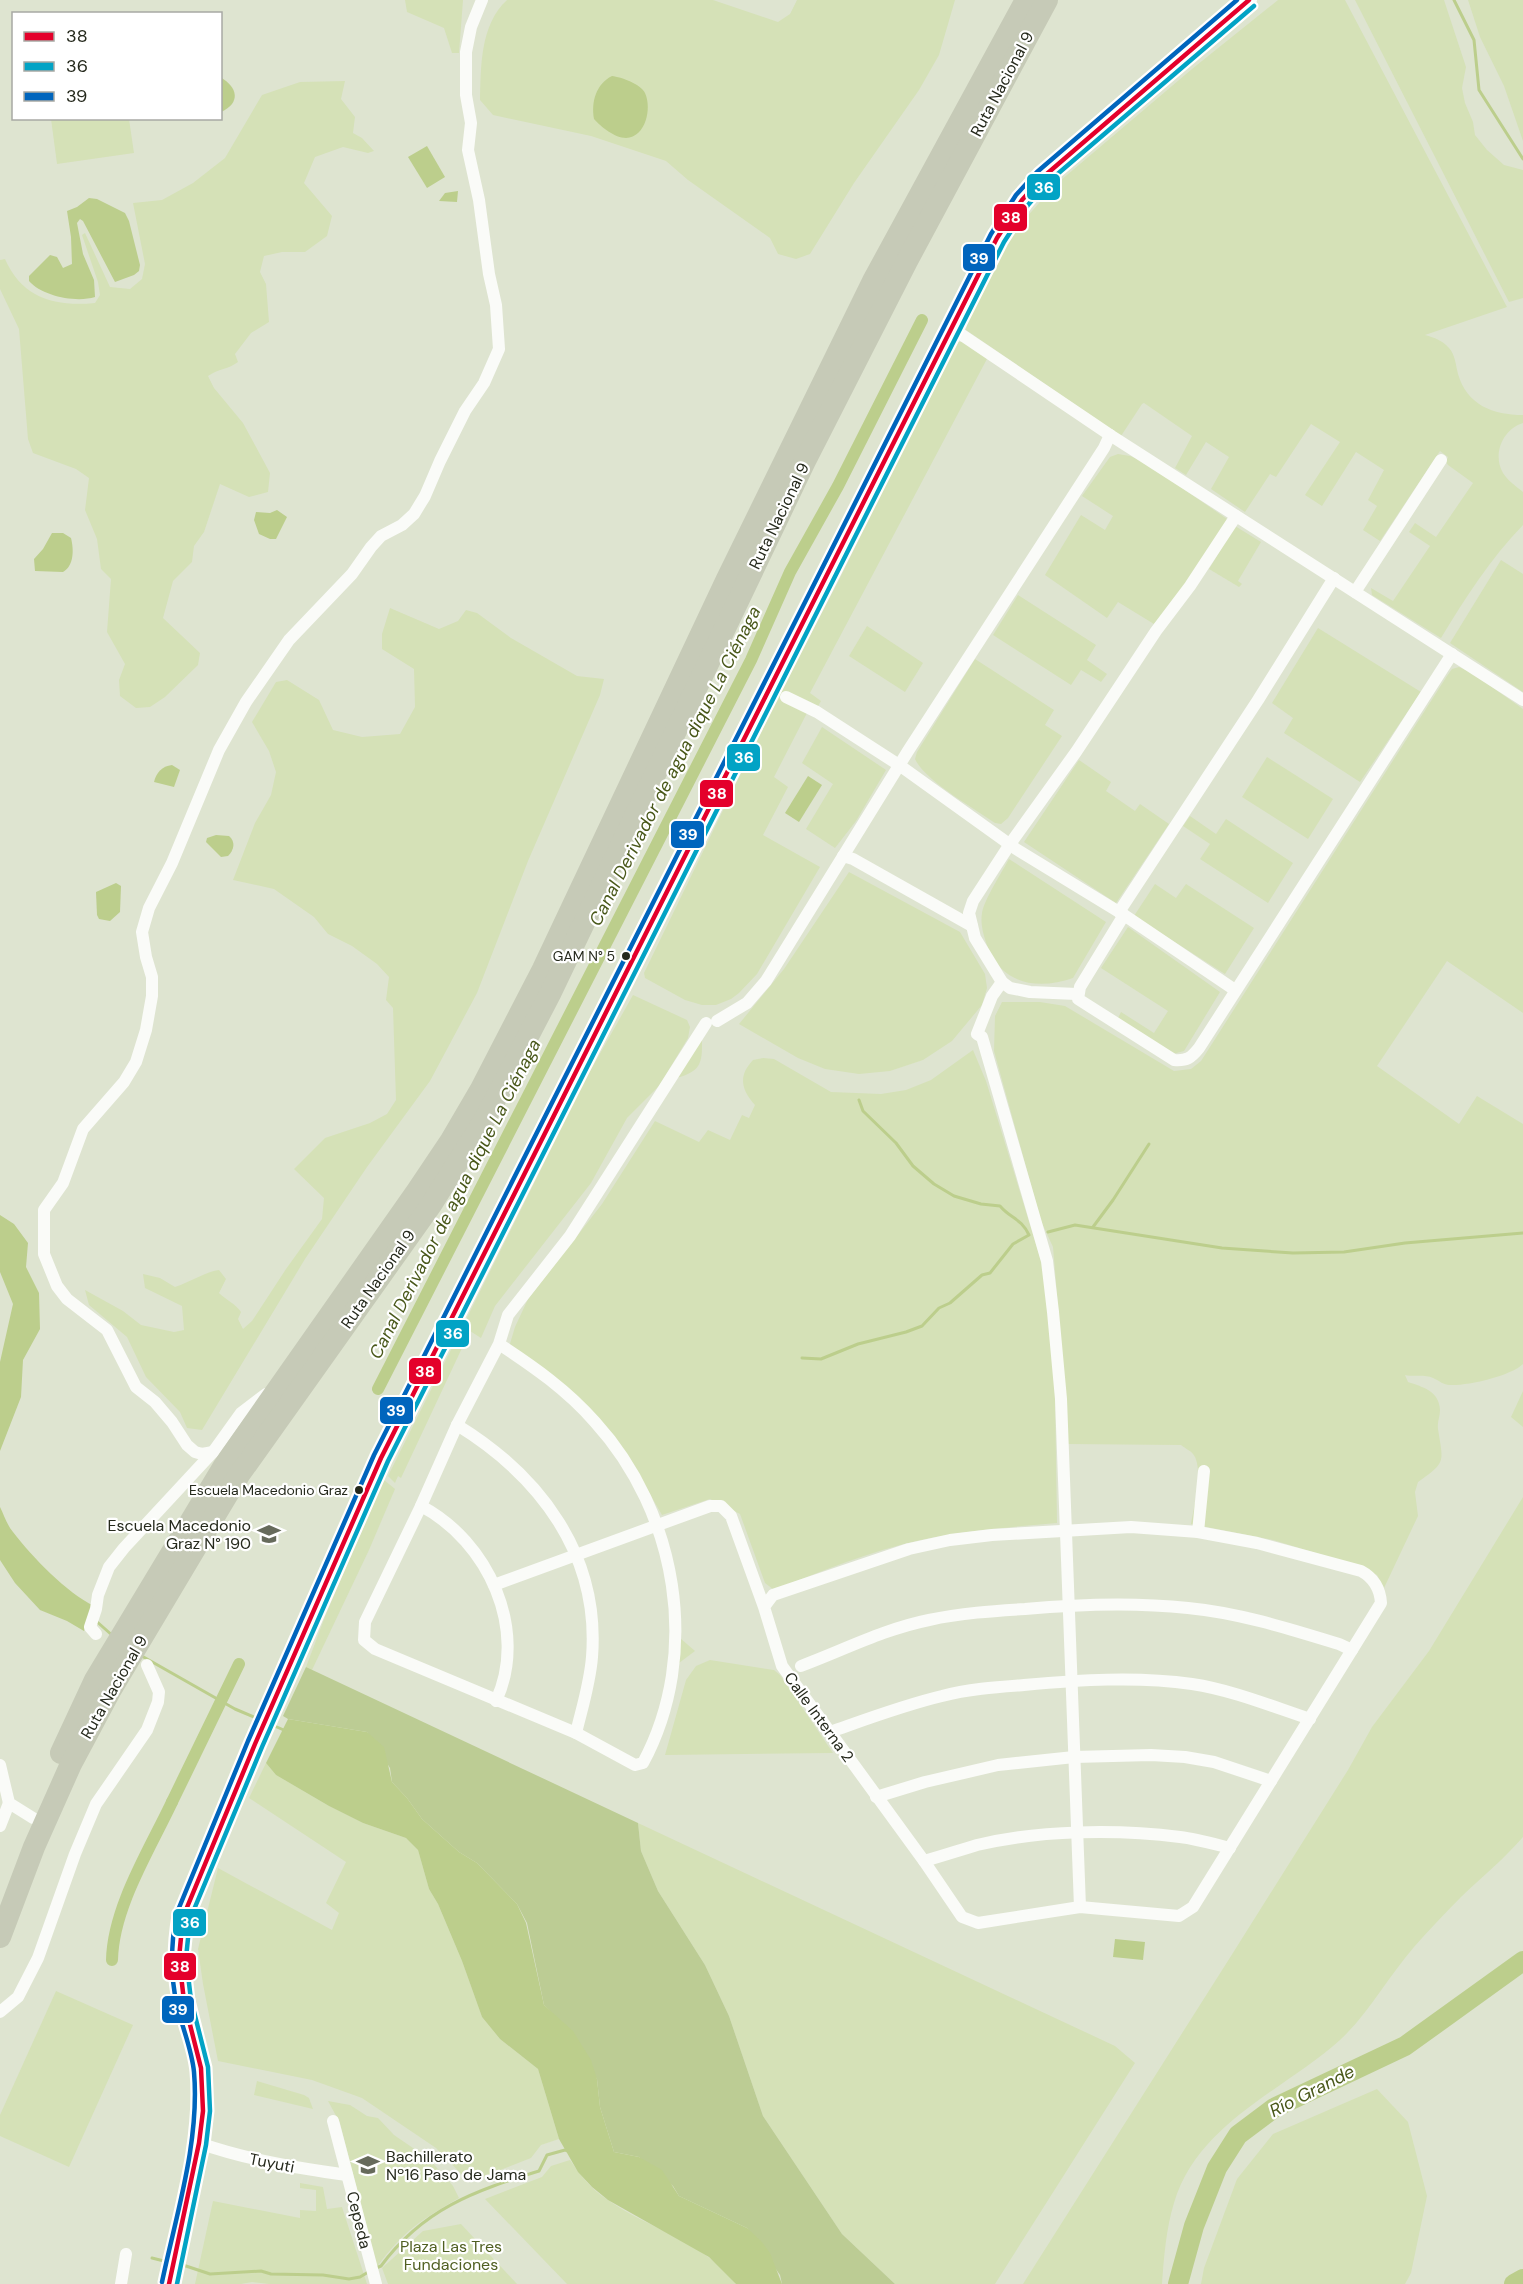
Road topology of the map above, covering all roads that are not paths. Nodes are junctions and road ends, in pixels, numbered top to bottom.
1 (482, 0) edge
2 (1017, 0) edge
3 (1026, 0) edge
4 (1047, 0) edge
5 (1236, 0) edge
6 (1249, 0) edge
7 (1230, 16) junction
8 (987, 70) junction
9 (962, 335) dead end
10 (1110, 435) junction
11 (1441, 460) dead end
12 (1236, 516) junction
13 (1334, 578) junction
14 (1355, 592) junction
15 (1452, 654) junction
16 (786, 697) dead end
17 (1523, 700) edge
18 (899, 765) junction
19 (1010, 844) junction
20 (843, 856) junction
21 (1122, 914) junction
22 (972, 926) junction
23 (1002, 982) junction
24 (1235, 990) junction
25 (1077, 994) junction
26 (499, 1344) junction
27 (282, 1382) junction
28 (457, 1425) junction
29 (213, 1452) junction
30 (1204, 1471) dead end
31 (421, 1506) junction
32 (657, 1524) junction
33 (1066, 1530) junction
34 (1198, 1532) junction
35 (575, 1555) junction
36 (494, 1585) junction
37 (1069, 1605) junction
38 (764, 1607) junction
39 (147, 1612) junction
40 (96, 1634) dead end
41 (1352, 1650) junction
42 (147, 1665) dead end
43 (801, 1666) dead end
44 (1072, 1681) junction
45 (103, 1686) junction
46 (496, 1701) junction
47 (1310, 1719) junction
48 (830, 1732) junction
49 (576, 1733) junction
50 (1074, 1757) junction
51 (0, 1765) edge
52 (1271, 1781) junction
53 (876, 1797) junction
54 (9, 1803) junction
55 (33, 1818) junction
56 (0, 1826) edge
57 (1078, 1834) junction
58 (1230, 1848) junction
59 (924, 1861) junction
60 (0, 1906) edge
61 (1080, 1907) junction
62 (0, 1937) edge
63 (0, 2012) edge
64 (333, 2121) dead end
65 (199, 2144) junction
66 (347, 2175) junction
67 (126, 2254) dead end
68 (120, 2284) edge
69 (169, 2284) edge
70 (376, 2284) edge

1 - 29 street
2 - 8 street
3 - 8 highway, Ruta Nacional 9
4 - 39 highway, Ruta Nacional 9
5 - 7 street
6 - 7 street
7 - 65 street
8 - 27 highway, Ruta Nacional 9
9 - 10 street
10 - 12 street
10 - 18 street
11 - 14 street
12 - 13 street
12 - 19 street
13 - 14 street
13 - 21 street
14 - 15 street
15 - 17 street
15 - 24 street
16 - 18 street
18 - 19 street
18 - 20 street
19 - 21 street
19 - 22 street
20 - 22 street
20 - 26 street
21 - 24 street
21 - 25 street
22 - 23 street
23 - 25 street
23 - 33 street
24 - 25 street
26 - 28 street
26 - 32 street
27 - 29 street
27 - 39 highway, Ruta Nacional 9
28 - 31 street
28 - 35 street
29 - 40 street
30 - 34 street
31 - 36 street
31 - 46 street
32 - 35 street
32 - 38 street, Calle Interna 2
32 - 49 street
33 - 34 street
33 - 37 street
33 - 38 street
34 - 41 street
35 - 36 street
35 - 49 street
36 - 46 street
37 - 41 street
37 - 43 street
37 - 44 street
38 - 48 street, Calle Interna 2
39 - 45 highway, Ruta Nacional 9
41 - 47 street
42 - 63 street
44 - 47 street
44 - 48 street
44 - 50 street
45 - 55 highway, Ruta Nacional 9
45 - 62 highway, Ruta Nacional 9
46 - 49 street
47 - 52 street
48 - 53 street, Calle Interna 2
50 - 52 street
50 - 53 street
50 - 57 street
51 - 54 street
52 - 58 street
53 - 59 street, Calle Interna 2
54 - 55 street
54 - 56 street
55 - 60 highway, Ruta Nacional 9
57 - 58 street
57 - 59 street
57 - 61 street
58 - 61 street
59 - 61 street, Calle Interna 2
64 - 66 street, Cepeda
65 - 66 street, Tuyuti
65 - 69 street
66 - 70 street, Cepeda
67 - 68 street

